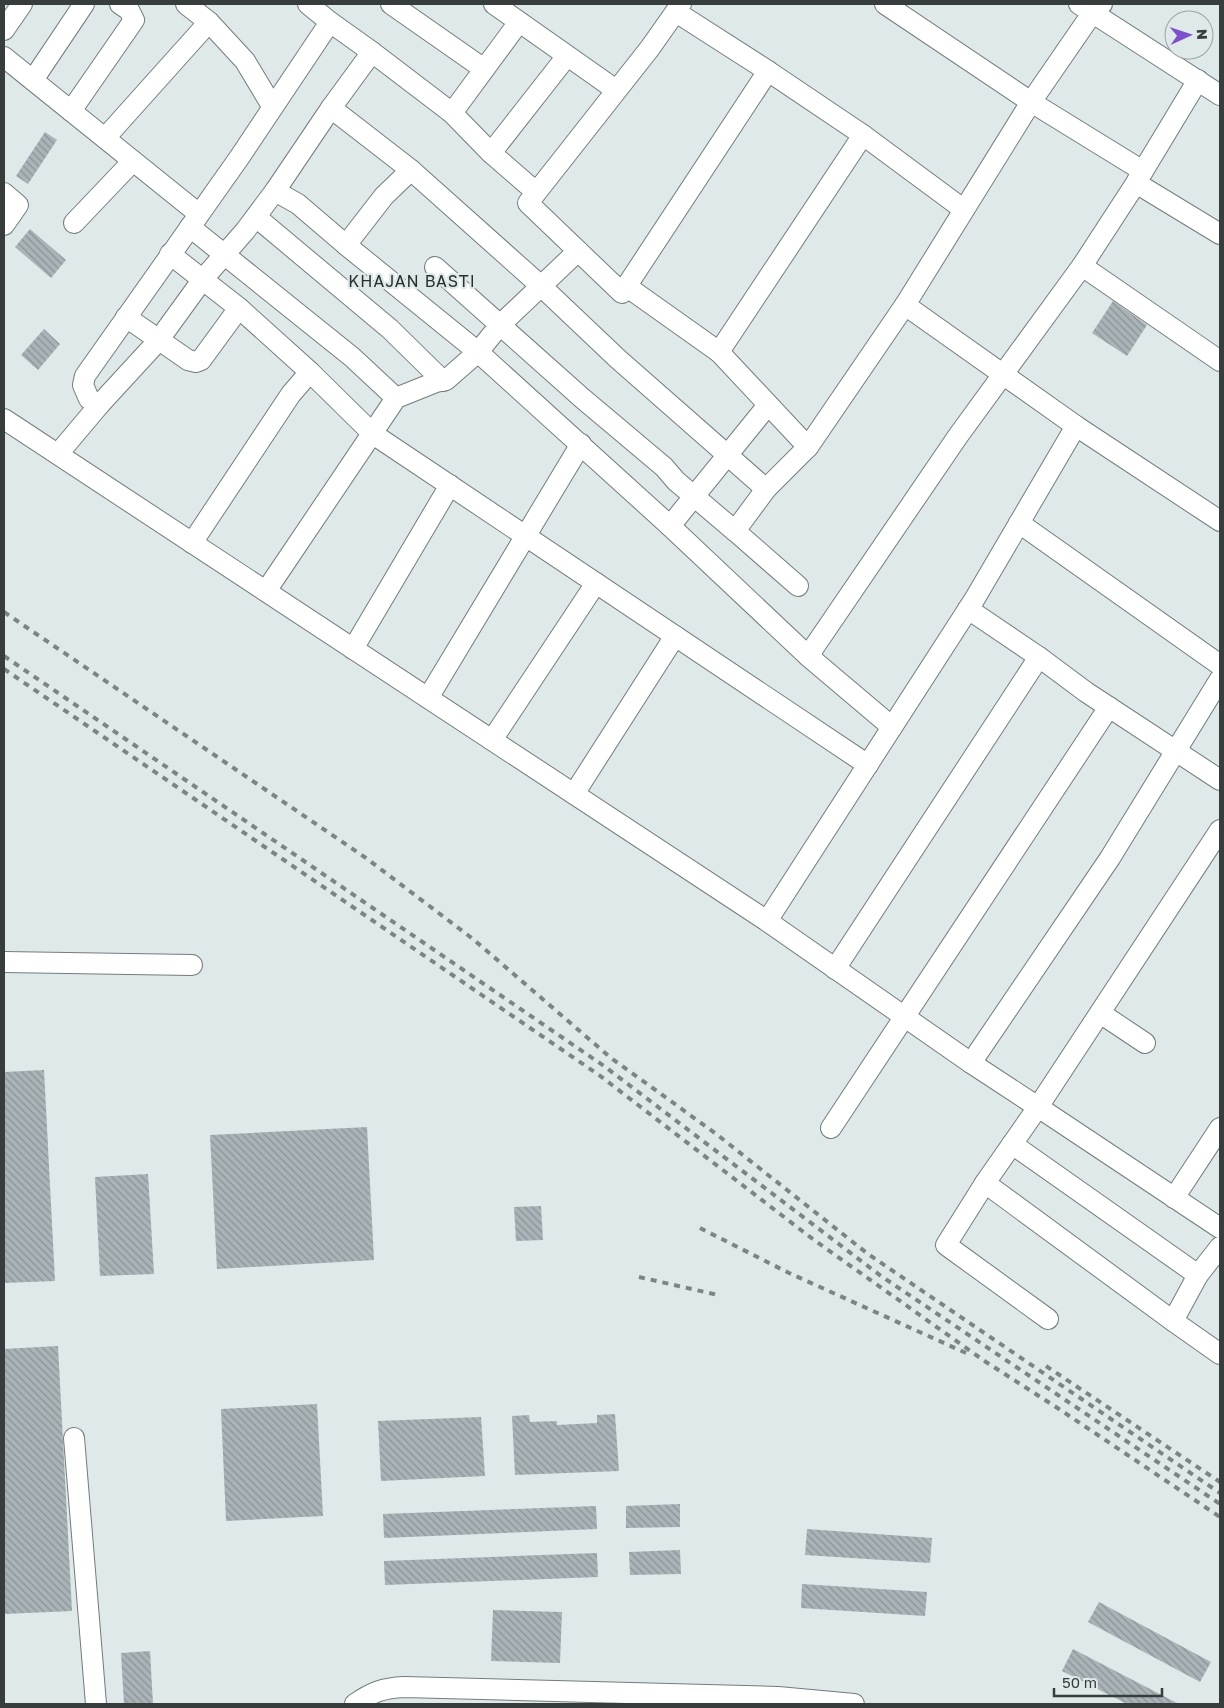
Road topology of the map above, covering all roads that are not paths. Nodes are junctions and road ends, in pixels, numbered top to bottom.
1 (22, 4) edge
2 (84, 4) edge
3 (120, 4) edge
4 (186, 4) edge
5 (308, 4) edge
6 (391, 4) edge
7 (494, 4) edge
8 (885, 4) edge
9 (1091, 6) edge
10 (679, 8) edge
11 (210, 22) junction
12 (330, 22) junction
13 (520, 22) junction
14 (4, 30) edge
15 (372, 52) junction
16 (567, 56) junction
17 (4, 57) edge
18 (484, 69) junction
19 (768, 71) junction
20 (33, 80) junction
21 (1198, 80) junction
22 (616, 90) junction
23 (1220, 95) edge
24 (1032, 102) junction
25 (272, 106) junction
26 (331, 108) junction
27 (71, 111) junction
28 (452, 113) junction
29 (863, 135) junction
30 (105, 138) junction
31 (491, 153) junction
32 (133, 161) junction
33 (411, 170) junction
34 (1140, 177) junction
35 (275, 191) junction
36 (536, 192) junction
37 (4, 193) edge
38 (963, 209) junction
39 (256, 217) junction
40 (195, 220) junction
41 (74, 223) dead end
42 (4, 225) edge
43 (1220, 234) edge
44 (346, 245) junction
45 (578, 251) junction
46 (170, 254) junction
47 (224, 255) junction
48 (1082, 266) junction
49 (435, 267) dead end
50 (203, 279) junction
51 (541, 286) junction
52 (626, 286) junction
53 (905, 305) junction
54 (239, 308) junction
55 (126, 317) junction
56 (500, 325) junction
57 (158, 340) junction
58 (478, 352) junction
59 (719, 352) junction
60 (1220, 361) edge
61 (310, 372) junction
62 (1004, 375) junction
63 (443, 381) junction
64 (396, 398) junction
65 (100, 404) junction
66 (768, 405) junction
67 (4, 419) edge
68 (1076, 426) junction
69 (373, 434) junction
70 (581, 444) junction
71 (808, 447) junction
72 (58, 454) junction
73 (728, 456) junction
74 (450, 485) junction
75 (766, 489) junction
76 (693, 496) junction
77 (1220, 521) edge
78 (1019, 523) junction
79 (670, 526) junction
80 (735, 531) junction
81 (526, 536) junction
82 (192, 543) junction
83 (596, 583) junction
84 (798, 586) dead end
85 (266, 591) junction
86 (968, 609) junction
87 (675, 636) junction
88 (353, 649) junction
89 (808, 656) junction
90 (1039, 657) junction
91 (1220, 666) edge
92 (1220, 679) edge
93 (428, 698) junction
94 (1109, 708) junction
95 (892, 727) junction
96 (492, 740) junction
97 (1176, 752) junction
98 (868, 765) junction
99 (1220, 780) edge
100 (574, 794) junction
101 (1220, 830) edge
102 (766, 921) junction
103 (4, 962) edge
104 (192, 965) dead end
105 (835, 969) junction
106 (1100, 1013) junction
107 (904, 1016) junction
108 (1145, 1043) dead end
109 (971, 1063) junction
110 (1038, 1107) junction
111 (831, 1128) dead end
112 (1220, 1128) edge
113 (1012, 1144) junction
114 (985, 1183) junction
115 (1174, 1198) junction
116 (1220, 1228) edge
117 (1220, 1247) edge
118 (1198, 1275) junction
119 (1048, 1319) dead end
120 (1173, 1321) junction
121 (1220, 1354) edge
122 (74, 1438) dead end
123 (96, 1704) edge
124 (355, 1704) edge
125 (854, 1704) edge

1 - 14 street
2 - 20 street
3 - 27 street
4 - 11 street
5 - 12 street
6 - 18 street
7 - 13 street
8 - 24 street
9 - 21 street
9 - 24 street
10 - 19 street
10 - 22 street
11 - 25 street
11 - 30 street
12 - 15 street
12 - 25 street
13 - 16 street
13 - 18 street
15 - 26 street
15 - 28 street
16 - 22 street
16 - 31 street
17 - 20 street
18 - 28 street
19 - 29 street
19 - 52 street
20 - 27 street
21 - 23 street
21 - 34 street
22 - 36 street
24 - 34 street
24 - 38 street
25 - 40 street
26 - 33 street
26 - 35 street
27 - 30 street
28 - 31 street
29 - 38 street
29 - 59 street
30 - 32 street
31 - 36 street
32 - 40 street
32 - 41 street
33 - 44 street
33 - 51 street
34 - 43 street
34 - 48 street
35 - 39 street
35 - 44 street
36 - 45 street
37 - 42 street
38 - 53 street
39 - 47 street
39 - 63 street
40 - 46 street
40 - 47 street
44 - 58 street
45 - 51 street
45 - 52 street
46 - 50 street
46 - 55 street
47 - 50 street
47 - 64 street
48 - 60 street
48 - 62 street
49 - 56 street
50 - 54 street
50 - 57 street
51 - 56 street
51 - 73 street
52 - 59 street
53 - 62 street
53 - 71 street
54 - 57 street
54 - 61 street
55 - 57 street
55 - 65 street
56 - 58 street
56 - 76 street
57 - 65 street
58 - 63 street
58 - 70 street
59 - 66 street
61 - 69 street
61 - 82 street
62 - 68 street
62 - 89 street
63 - 64 street
64 - 69 street
65 - 72 street
66 - 71 street
66 - 73 street
67 - 72 street
68 - 77 street
68 - 78 street
69 - 74 street
69 - 85 street
70 - 79 street
70 - 81 street
71 - 75 street
72 - 82 street
73 - 75 street
73 - 76 street
74 - 81 street
74 - 88 street
75 - 80 street
76 - 79 street
76 - 80 street
78 - 86 street
78 - 91 street
79 - 89 street
80 - 84 street
81 - 83 street
81 - 93 street
82 - 85 street
83 - 87 street
83 - 96 street
85 - 88 street
86 - 90 street
86 - 95 street
87 - 98 street
87 - 100 street
88 - 93 street
89 - 95 street
90 - 94 street
90 - 105 street
92 - 97 street
93 - 96 street
94 - 97 street
94 - 107 street
95 - 98 street
96 - 100 street
97 - 99 street
97 - 109 street
98 - 102 street
100 - 102 street
101 - 106 street
102 - 105 street
103 - 104 street
105 - 107 street
106 - 108 street
106 - 110 street
107 - 109 street
107 - 111 street
109 - 110 street
110 - 113 street
110 - 115 street
112 - 115 street
113 - 114 street
113 - 118 street
114 - 119 street
114 - 120 street
115 - 116 street
117 - 118 street
118 - 120 street
120 - 121 street
122 - 123 street
124 - 125 street

